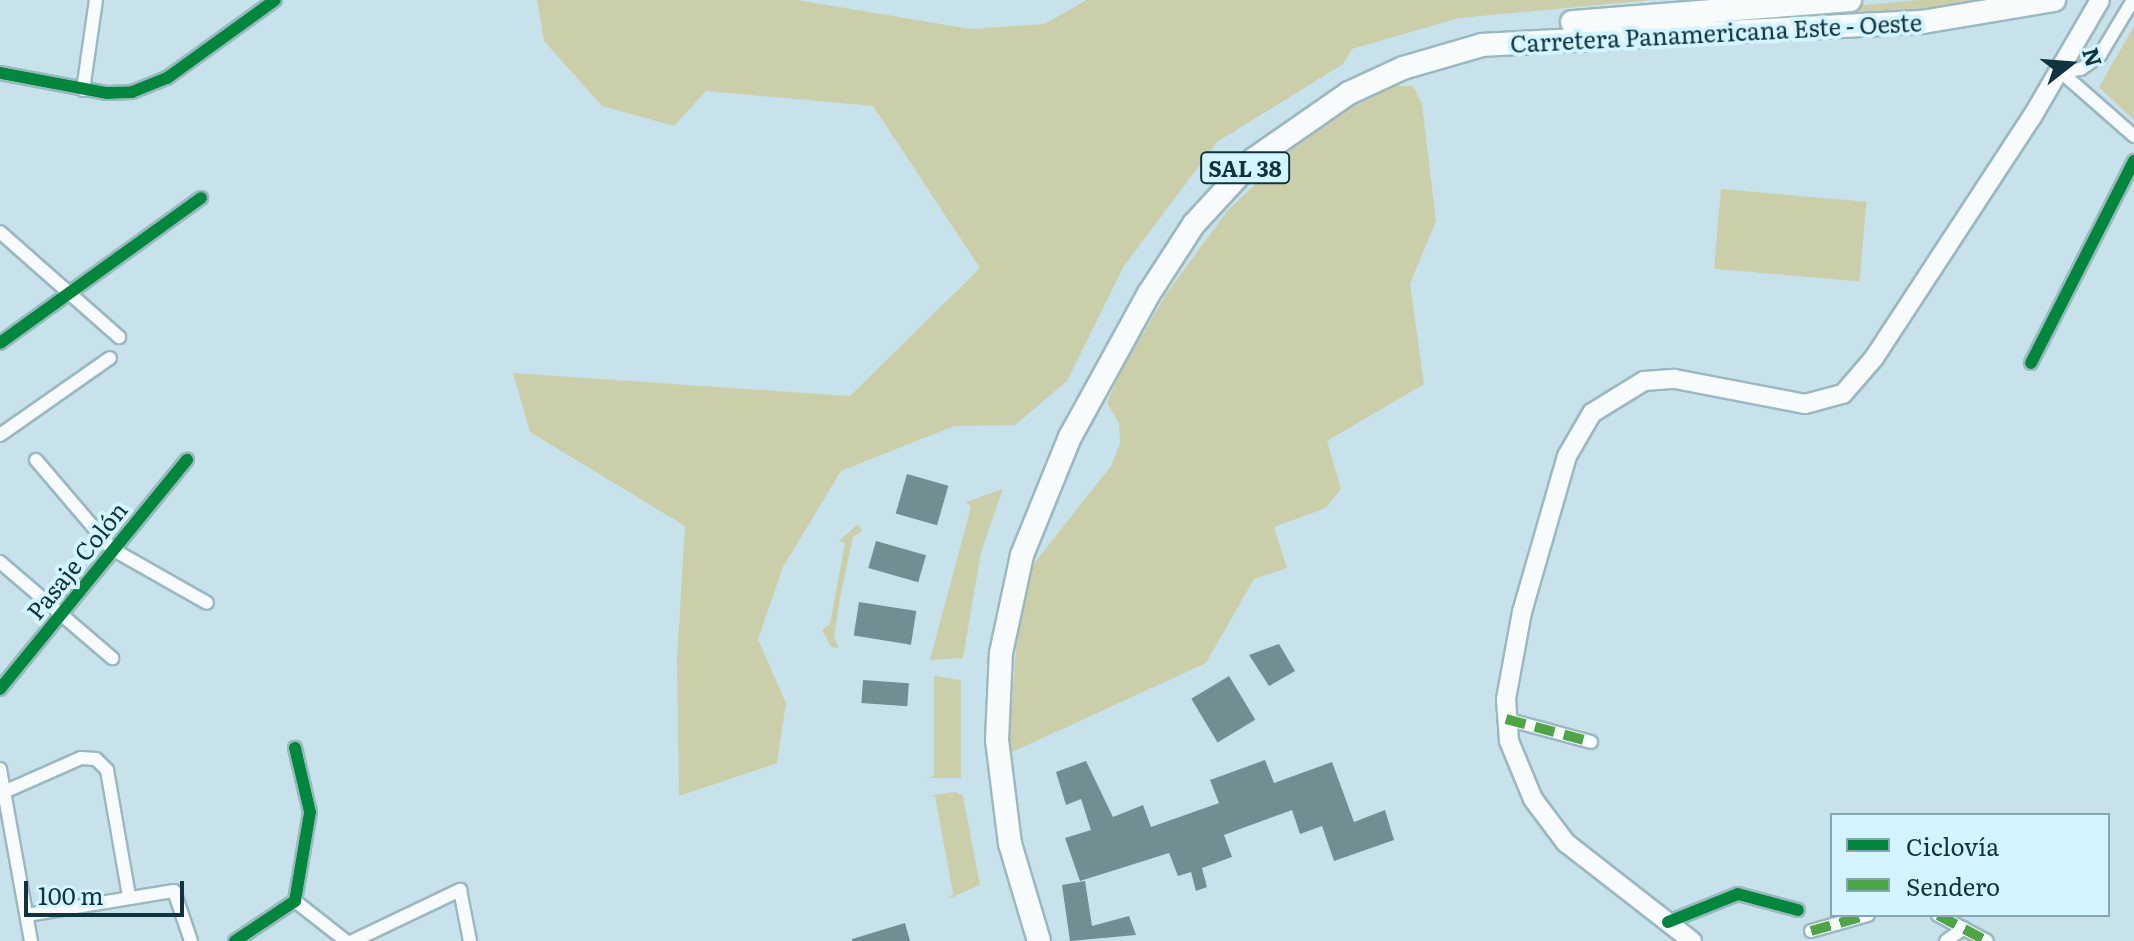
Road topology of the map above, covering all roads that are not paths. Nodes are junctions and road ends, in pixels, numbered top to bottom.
1 (96, 0) edge
2 (275, 0) edge
3 (1850, 0) edge
4 (2054, 0) edge
5 (2100, 0) edge
6 (2133, 0) edge
7 (2061, 72) junction
8 (0, 73) edge
9 (83, 90) junction
10 (2134, 136) edge
11 (2134, 161) edge
12 (201, 198) dead end
13 (2, 238) edge
14 (69, 293) junction
15 (119, 337) dead end
16 (0, 343) edge
17 (110, 358) dead end
18 (2031, 363) dead end
19 (0, 435) edge
20 (36, 460) dead end
21 (187, 460) dead end
22 (112, 549) junction
23 (0, 562) edge
24 (207, 603) dead end
25 (60, 617) junction
26 (112, 658) dead end
27 (0, 689) edge
28 (1506, 719) junction
29 (1591, 742) dead end
30 (295, 748) dead end
31 (0, 769) edge
32 (4, 792) junction
33 (129, 896) junction
34 (295, 901) junction
35 (1798, 910) dead end
36 (27, 915) junction
37 (1861, 917) edge
38 (1942, 917) edge
39 (1668, 922) junction
40 (1964, 928) junction
41 (1811, 931) dead end
42 (31, 941) edge
43 (191, 941) edge
44 (235, 941) edge
45 (346, 941) edge
46 (353, 941) edge
47 (470, 941) edge
48 (1025, 941) edge
49 (1039, 941) edge
50 (1692, 941) edge
51 (1946, 941) edge
52 (1987, 941) edge

1 - 9 street
2 - 9 street
3 - 48 highway, Carretera Panamericana Este - Oeste / SAL 38
4 - 49 highway, Carretera Panamericana Este - Oeste / SAL 38
5 - 7 main road
6 - 7 street
7 - 10 street
7 - 28 main road
8 - 9 street
11 - 18 street
12 - 14 street
13 - 14 street
14 - 15 street
14 - 16 street
17 - 19 street
20 - 22 street
21 - 22 street, Pasaje Colón
22 - 24 street
22 - 25 street, Pasaje Colón
23 - 25 street
25 - 26 street
25 - 27 street, Pasaje Colón
28 - 29 street
28 - 39 main road
30 - 34 street
31 - 32 street
32 - 33 street
32 - 36 street
33 - 36 street
33 - 43 street
34 - 44 street
34 - 45 street
35 - 39 street
36 - 42 street
37 - 41 street
38 - 40 street
39 - 50 main road
40 - 51 street
40 - 52 street
46 - 47 street

